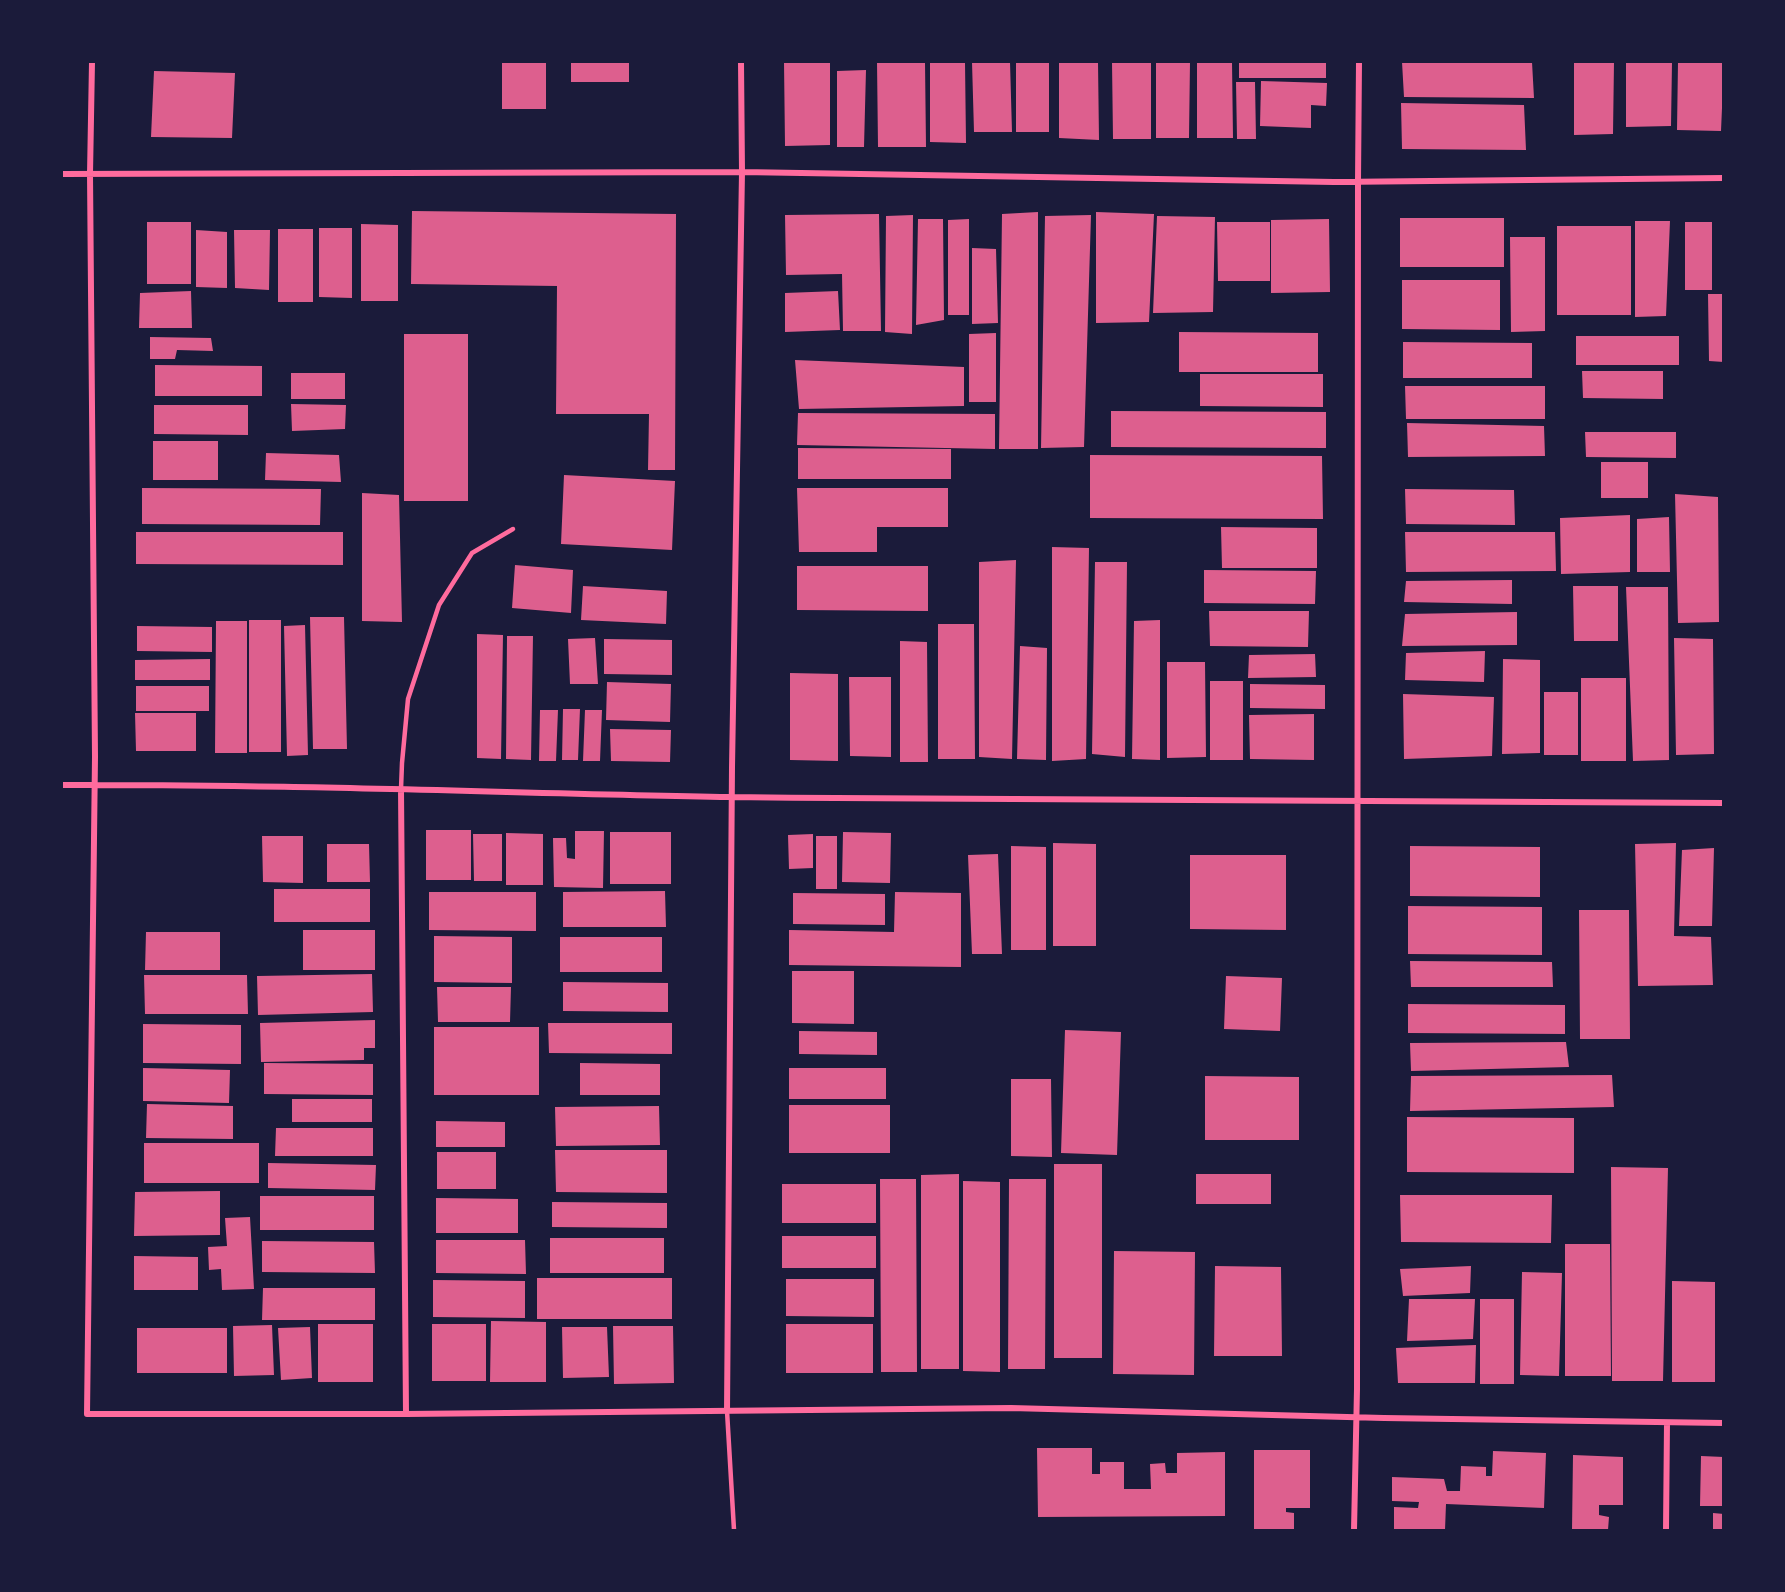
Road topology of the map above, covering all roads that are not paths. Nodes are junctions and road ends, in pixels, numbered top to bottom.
1 (92, 62) edge
2 (741, 62) edge
3 (1359, 62) edge
4 (742, 172) junction
5 (62, 174) edge
6 (90, 174) junction
7 (1724, 178) edge
8 (1358, 181) junction
9 (513, 529) dead end
10 (62, 785) edge
11 (94, 785) junction
12 (401, 789) junction
13 (732, 797) junction
14 (1358, 803) junction
15 (1724, 803) edge
16 (727, 1411) junction
17 (406, 1414) junction
18 (1356, 1417) junction
19 (1667, 1423) junction
20 (1724, 1423) edge
21 (734, 1530) edge
22 (1354, 1530) edge
23 (1666, 1530) edge

1 - 6 street
2 - 4 street
3 - 8 street
4 - 6 street
4 - 8 street
4 - 13 street
5 - 6 street
6 - 11 street
7 - 8 street
8 - 14 street
9 - 12 lane
10 - 11 street
11 - 12 street
11 - 17 street
12 - 13 street
12 - 17 street
13 - 14 street
13 - 16 street
14 - 15 street
14 - 18 street
16 - 17 street
16 - 18 street
16 - 21 lane
18 - 19 street
18 - 22 street
19 - 20 street
19 - 23 street

